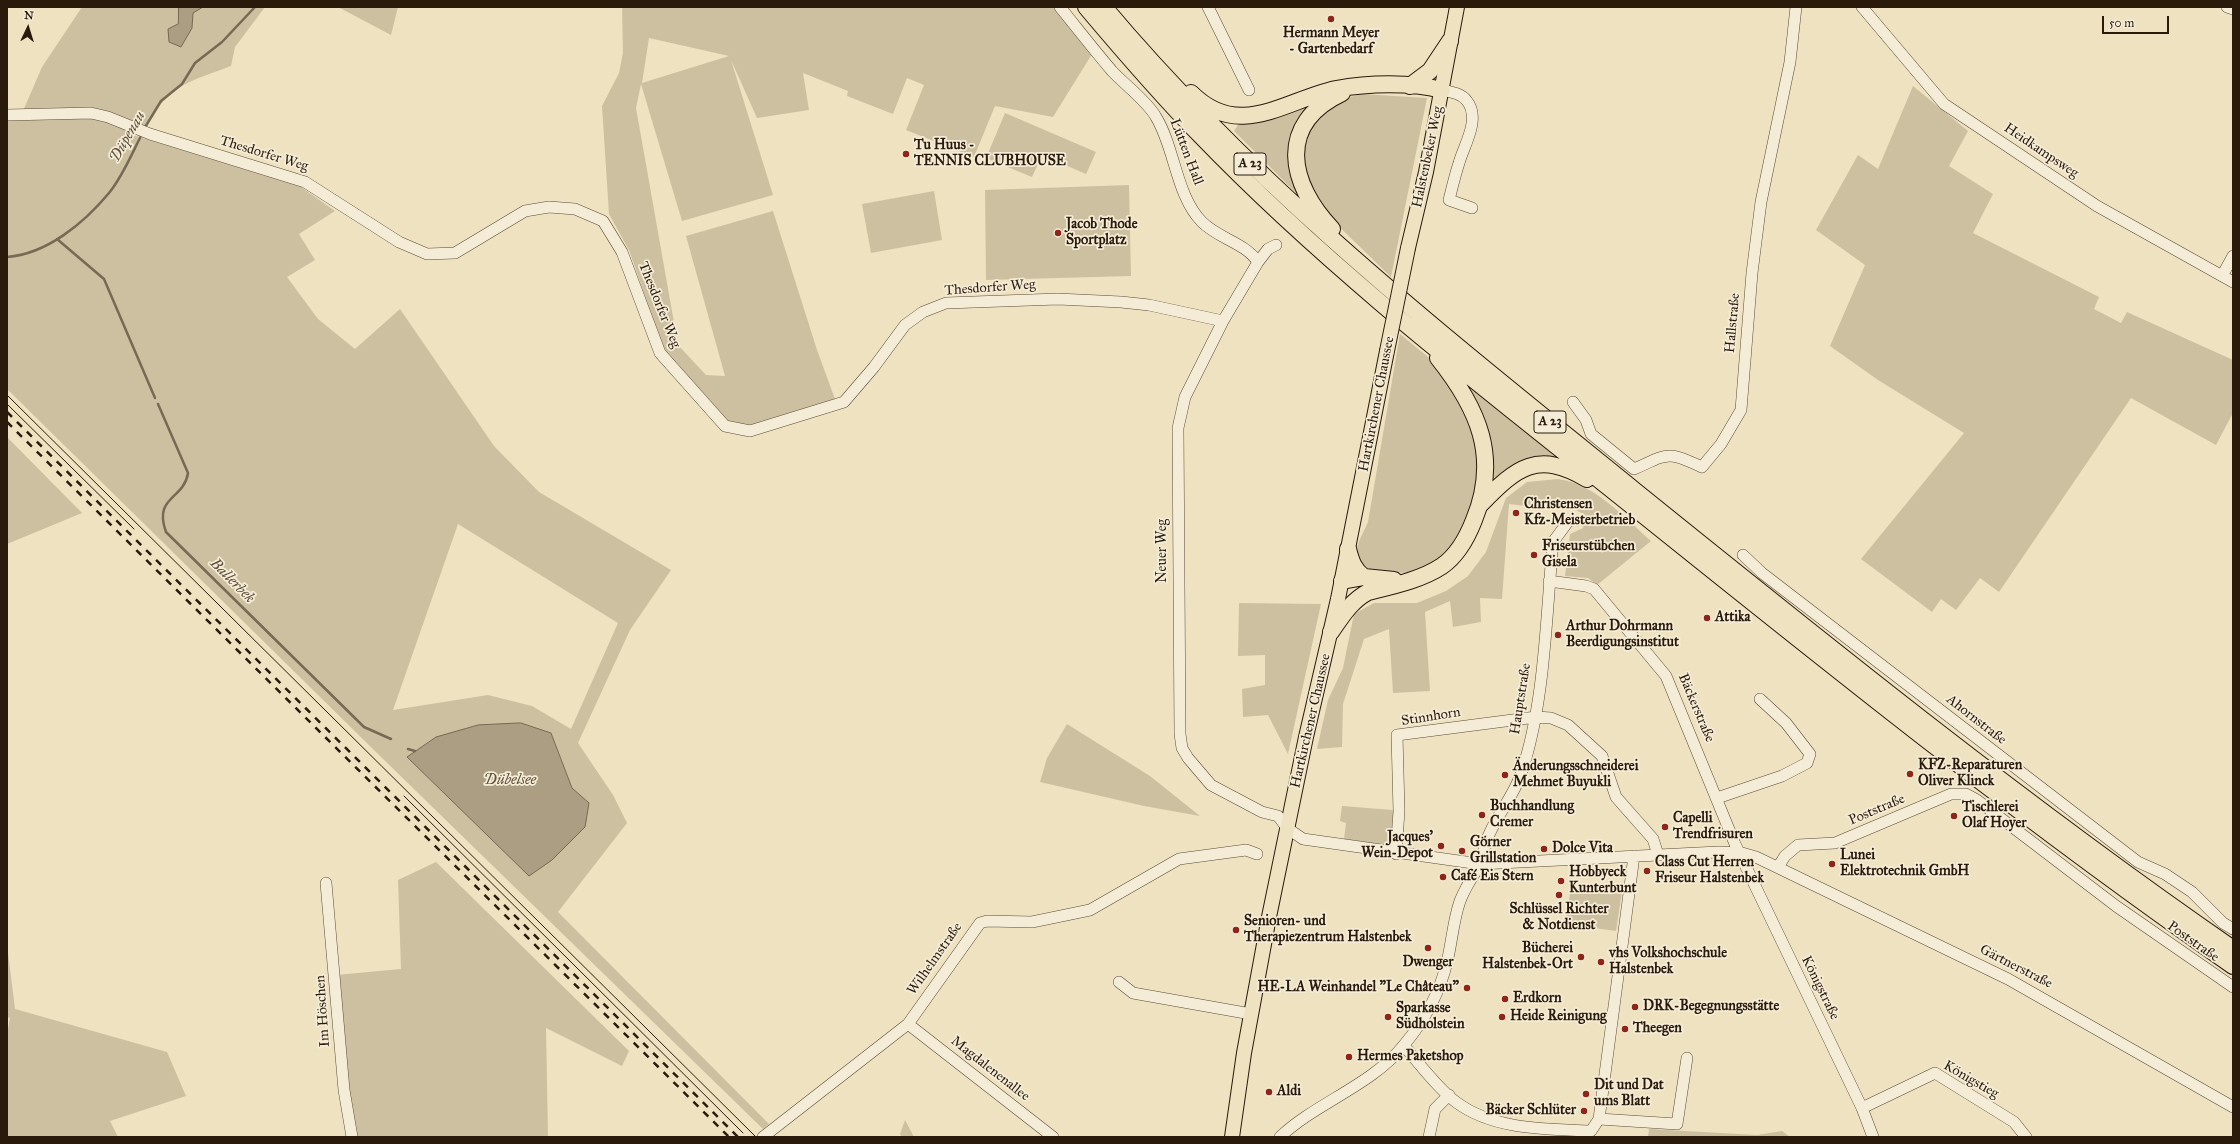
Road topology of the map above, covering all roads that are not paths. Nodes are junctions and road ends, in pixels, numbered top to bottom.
1 (1060, 7) edge
2 (1086, 7) edge
3 (1104, 7) edge
4 (1208, 7) edge
5 (1457, 7) edge
6 (1796, 7) edge
7 (1862, 7) edge
8 (2227, 7) edge
9 (2233, 9) edge
10 (1450, 42) junction
11 (1135, 43) junction
12 (1410, 86) junction
13 (1356, 87) junction
14 (1249, 90) dead end
15 (1442, 90) junction
16 (7, 115) edge
17 (1472, 208) dead end
18 (1276, 245) dead end
19 (2233, 256) edge
20 (1258, 262) junction
21 (2222, 276) junction
22 (1374, 277) junction
23 (2233, 282) edge
24 (1396, 306) joint
25 (1223, 321) junction
26 (1420, 335) junction
27 (1573, 402) dead end
28 (1625, 501) junction
29 (1481, 504) junction
30 (1567, 523) dead end
31 (1348, 549) junction
32 (1743, 555) dead end
33 (1342, 581) junction
34 (1549, 581) junction
35 (1366, 584) junction
36 (1331, 632) junction
37 (1760, 699) dead end
38 (1536, 717) junction
39 (1717, 798) junction
40 (1287, 828) junction
41 (1739, 853) junction
42 (1258, 854) dead end
43 (1396, 854) junction
44 (1658, 855) junction
45 (1634, 856) junction
46 (1480, 864) junction
47 (1778, 867) junction
48 (326, 883) dead end
49 (2233, 929) edge
50 (2233, 950) edge
51 (2233, 966) edge
52 (1119, 982) dead end
53 (2233, 987) edge
54 (1251, 1014) junction
55 (908, 1024) junction
56 (1404, 1046) junction
57 (1687, 1058) dead end
58 (1449, 1095) junction
59 (2233, 1107) edge
60 (1862, 1108) junction
61 (1600, 1119) junction
62 (352, 1137) edge
63 (762, 1137) edge
64 (1053, 1137) edge
65 (1232, 1137) edge
66 (1280, 1137) edge
67 (1430, 1137) edge
68 (1873, 1137) edge
69 (2026, 1137) edge

1 - 20 street, Lütten Hall
2 - 26 highway, A 23
3 - 11 highway, A 23
4 - 14 street
5 - 10 main road, Halstenbeker Weg
6 - 27 street, Hallstraße
7 - 21 street, Heidkampsweg
8 - 9 street
10 - 12 highway
10 - 15 main road, Halstenbeker Weg
11 - 13 highway
11 - 22 highway, A 23
12 - 13 highway
12 - 15 highway
13 - 22 highway
15 - 17 street
15 - 24 main road, Halstenbeker Weg, bridge
16 - 25 street, Thesdorfer Weg
18 - 20 street, Neuer Weg
19 - 21 street
20 - 25 street, Neuer Weg
21 - 23 street, Heidkampsweg
22 - 50 highway, A 23
24 - 31 main road, Hartkirchener Chaussee, bridge
25 - 40 street, Neuer Weg
26 - 28 highway, A 23
26 - 29 highway
28 - 29 highway
28 - 51 highway, A 23
29 - 35 highway
30 - 34 street, Hauptstraße
31 - 33 main road, Hartkirchener Chaussee
31 - 35 highway
32 - 49 street, Ahornstraße
33 - 35 highway
33 - 36 main road, Hartkirchener Chaussee
34 - 38 street, Hauptstraße
34 - 39 street, Bäckerstraße
35 - 36 highway
36 - 40 main road, Hartkirchener Chaussee
37 - 39 street
38 - 43 street, Stinnhorn
38 - 44 street
38 - 46 street, Hauptstraße
39 - 41 street, Bäckerstraße
40 - 43 street, Neuer Weg
40 - 54 main road, Hartkirchener Chaussee
41 - 44 street
41 - 47 street
41 - 60 street, Königstraße
42 - 55 street, Wilhelmstraße
43 - 46 street, Neuer Weg
44 - 45 street
45 - 46 street
45 - 61 street
46 - 56 street, Hauptstraße
47 - 53 street, Poststraße
47 - 59 street, Gärtnerstraße
48 - 62 street, Im Höschen
52 - 54 street
54 - 65 main road, Hartkirchener Chaussee
55 - 63 street, Wilhelmstraße
55 - 64 street, Magdalenenallee
56 - 58 street
56 - 66 street, Hauptstraße
57 - 61 street
58 - 61 street
58 - 67 street
60 - 68 street, Königstraße
60 - 69 street, Königstieg

